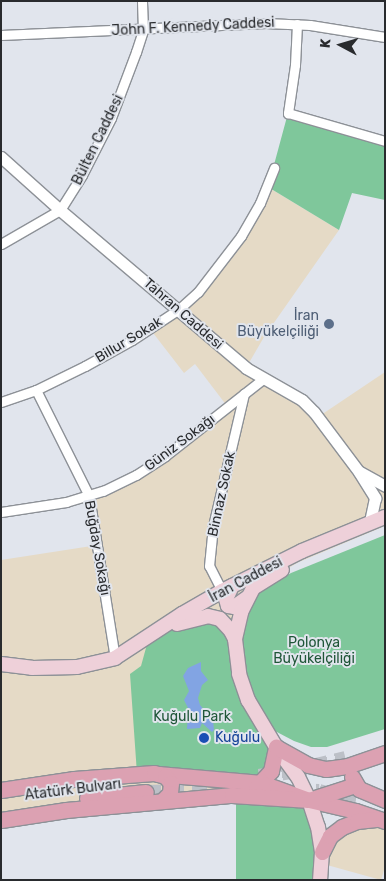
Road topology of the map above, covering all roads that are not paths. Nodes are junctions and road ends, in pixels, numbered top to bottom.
1 (142, 1) edge
2 (297, 24) junction
3 (143, 30) junction
4 (1, 35) edge
5 (385, 37) edge
6 (385, 141) edge
7 (1, 157) edge
8 (274, 168) dead end
9 (60, 210) junction
10 (1, 244) edge
11 (179, 309) junction
12 (263, 379) junction
13 (36, 390) junction
14 (244, 394) junction
15 (1, 402) edge
16 (359, 472) junction
17 (385, 486) edge
18 (89, 496) junction
19 (1, 512) edge
20 (385, 516) edge
21 (370, 522) junction
22 (385, 526) edge
23 (227, 588) junction
24 (248, 597) junction
25 (164, 627) junction
26 (235, 639) junction
27 (115, 658) junction
28 (1, 664) edge
29 (385, 744) edge
30 (276, 747) junction
31 (385, 753) edge
32 (352, 760) junction
33 (158, 774) junction
34 (262, 783) junction
35 (355, 785) junction
36 (1, 790) edge
37 (244, 794) junction
38 (1, 800) edge
39 (163, 800) junction
40 (309, 800) junction
41 (385, 800) edge
42 (356, 801) tunnel mouth
43 (1, 811) edge
44 (383, 818) edge
45 (1, 820) edge
46 (322, 852) junction
47 (320, 880) edge

1 - 3 street, Bülten Caddesi
2 - 3 street, John F. Kennedy Caddesi
2 - 5 street, John F. Kennedy Caddesi
2 - 6 street
3 - 4 street, John F. Kennedy Caddesi
3 - 9 street, Bülten Caddesi
7 - 9 street, Tahran Caddesi
8 - 11 street, Billur Sokak
9 - 10 street, Bülten Caddesi
9 - 11 street, Tahran Caddesi
11 - 12 street, Tahran Caddesi
11 - 13 street, Billur Sokak
12 - 14 street, Güniz Sokağı
12 - 16 street, Tahran Caddesi
13 - 15 street, Billur Sokak
13 - 18 street, Buğday Sokağı
14 - 18 street, Güniz Sokağı
14 - 23 street, Binnaz Sokak
16 - 17 street, Tahran Caddesi
16 - 21 street, Tahran Caddesi
18 - 19 street, Güniz Sokağı
18 - 27 street, Buğday Sokağı
20 - 21 main road, İran Caddesi
21 - 23 main road, İran Caddesi
22 - 24 main road, İran Caddesi
23 - 24 main road
23 - 25 main road, İran Caddesi
24 - 26 main road, İran Caddesi
25 - 26 main road
25 - 27 main road, İran Caddesi
26 - 30 main road
27 - 28 main road, İran Caddesi
29 - 32 main road
30 - 32 main road
30 - 34 main road
30 - 40 main road
31 - 32 main road
32 - 35 main road
33 - 34 main road
33 - 36 main road
33 - 39 main road
34 - 37 main road
34 - 40 main road
35 - 40 main road
35 - 41 main road
37 - 39 main road
37 - 40 main road
38 - 43 main road, Atatürk Bulvarı
39 - 45 main road
40 - 44 main road
40 - 46 main road
42 - 44 main road
44 - 46 main road
46 - 47 main road

